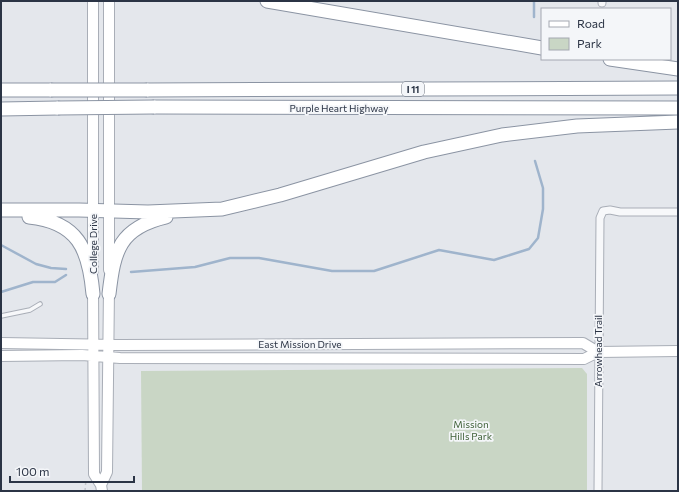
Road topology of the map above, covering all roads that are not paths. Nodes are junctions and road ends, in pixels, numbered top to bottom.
1 (93, 1) edge
2 (109, 1) edge
3 (267, 1) edge
4 (541, 48) edge
5 (617, 60) edge
6 (678, 69) edge
7 (678, 88) edge
8 (1, 90) edge
9 (678, 108) edge
10 (1, 109) edge
11 (678, 122) edge
12 (1, 210) edge
13 (93, 210) junction
14 (109, 210) junction
15 (200, 211) junction
16 (678, 212) edge
17 (1, 214) edge
18 (93, 294) junction
19 (109, 294) junction
20 (40, 304) dead end
21 (1, 316) edge
22 (1, 343) edge
23 (94, 344) junction
24 (109, 344) junction
25 (678, 351) edge
26 (598, 352) junction
27 (1, 356) edge
28 (94, 356) junction
29 (109, 358) junction
30 (102, 488) edge
31 (598, 491) edge

1 - 13 street, College Drive
2 - 14 street, College Drive
3 - 4 highway
5 - 6 highway
7 - 8 highway, Purple Heart Highway / I 11, bridge
9 - 10 highway, Purple Heart Highway / I 11, bridge
11 - 15 highway
12 - 13 highway
13 - 14 highway
13 - 18 street, College Drive
14 - 15 highway
14 - 19 street, College Drive
15 - 19 highway
16 - 26 street, Arrowhead Trail
17 - 18 highway
18 - 23 street, College Drive
19 - 24 street, College Drive
20 - 21 lane
22 - 23 street, East Mission Drive
23 - 24 street, East Mission Drive
23 - 28 street, College Drive
24 - 26 street, East Mission Drive
24 - 29 street, College Drive
25 - 26 street, East Mission Drive
26 - 29 street, East Mission Drive
26 - 31 street, Arrowhead Trail
27 - 28 street, East Mission Drive
28 - 29 street, East Mission Drive
28 - 30 street, College Drive
29 - 30 street, College Drive

